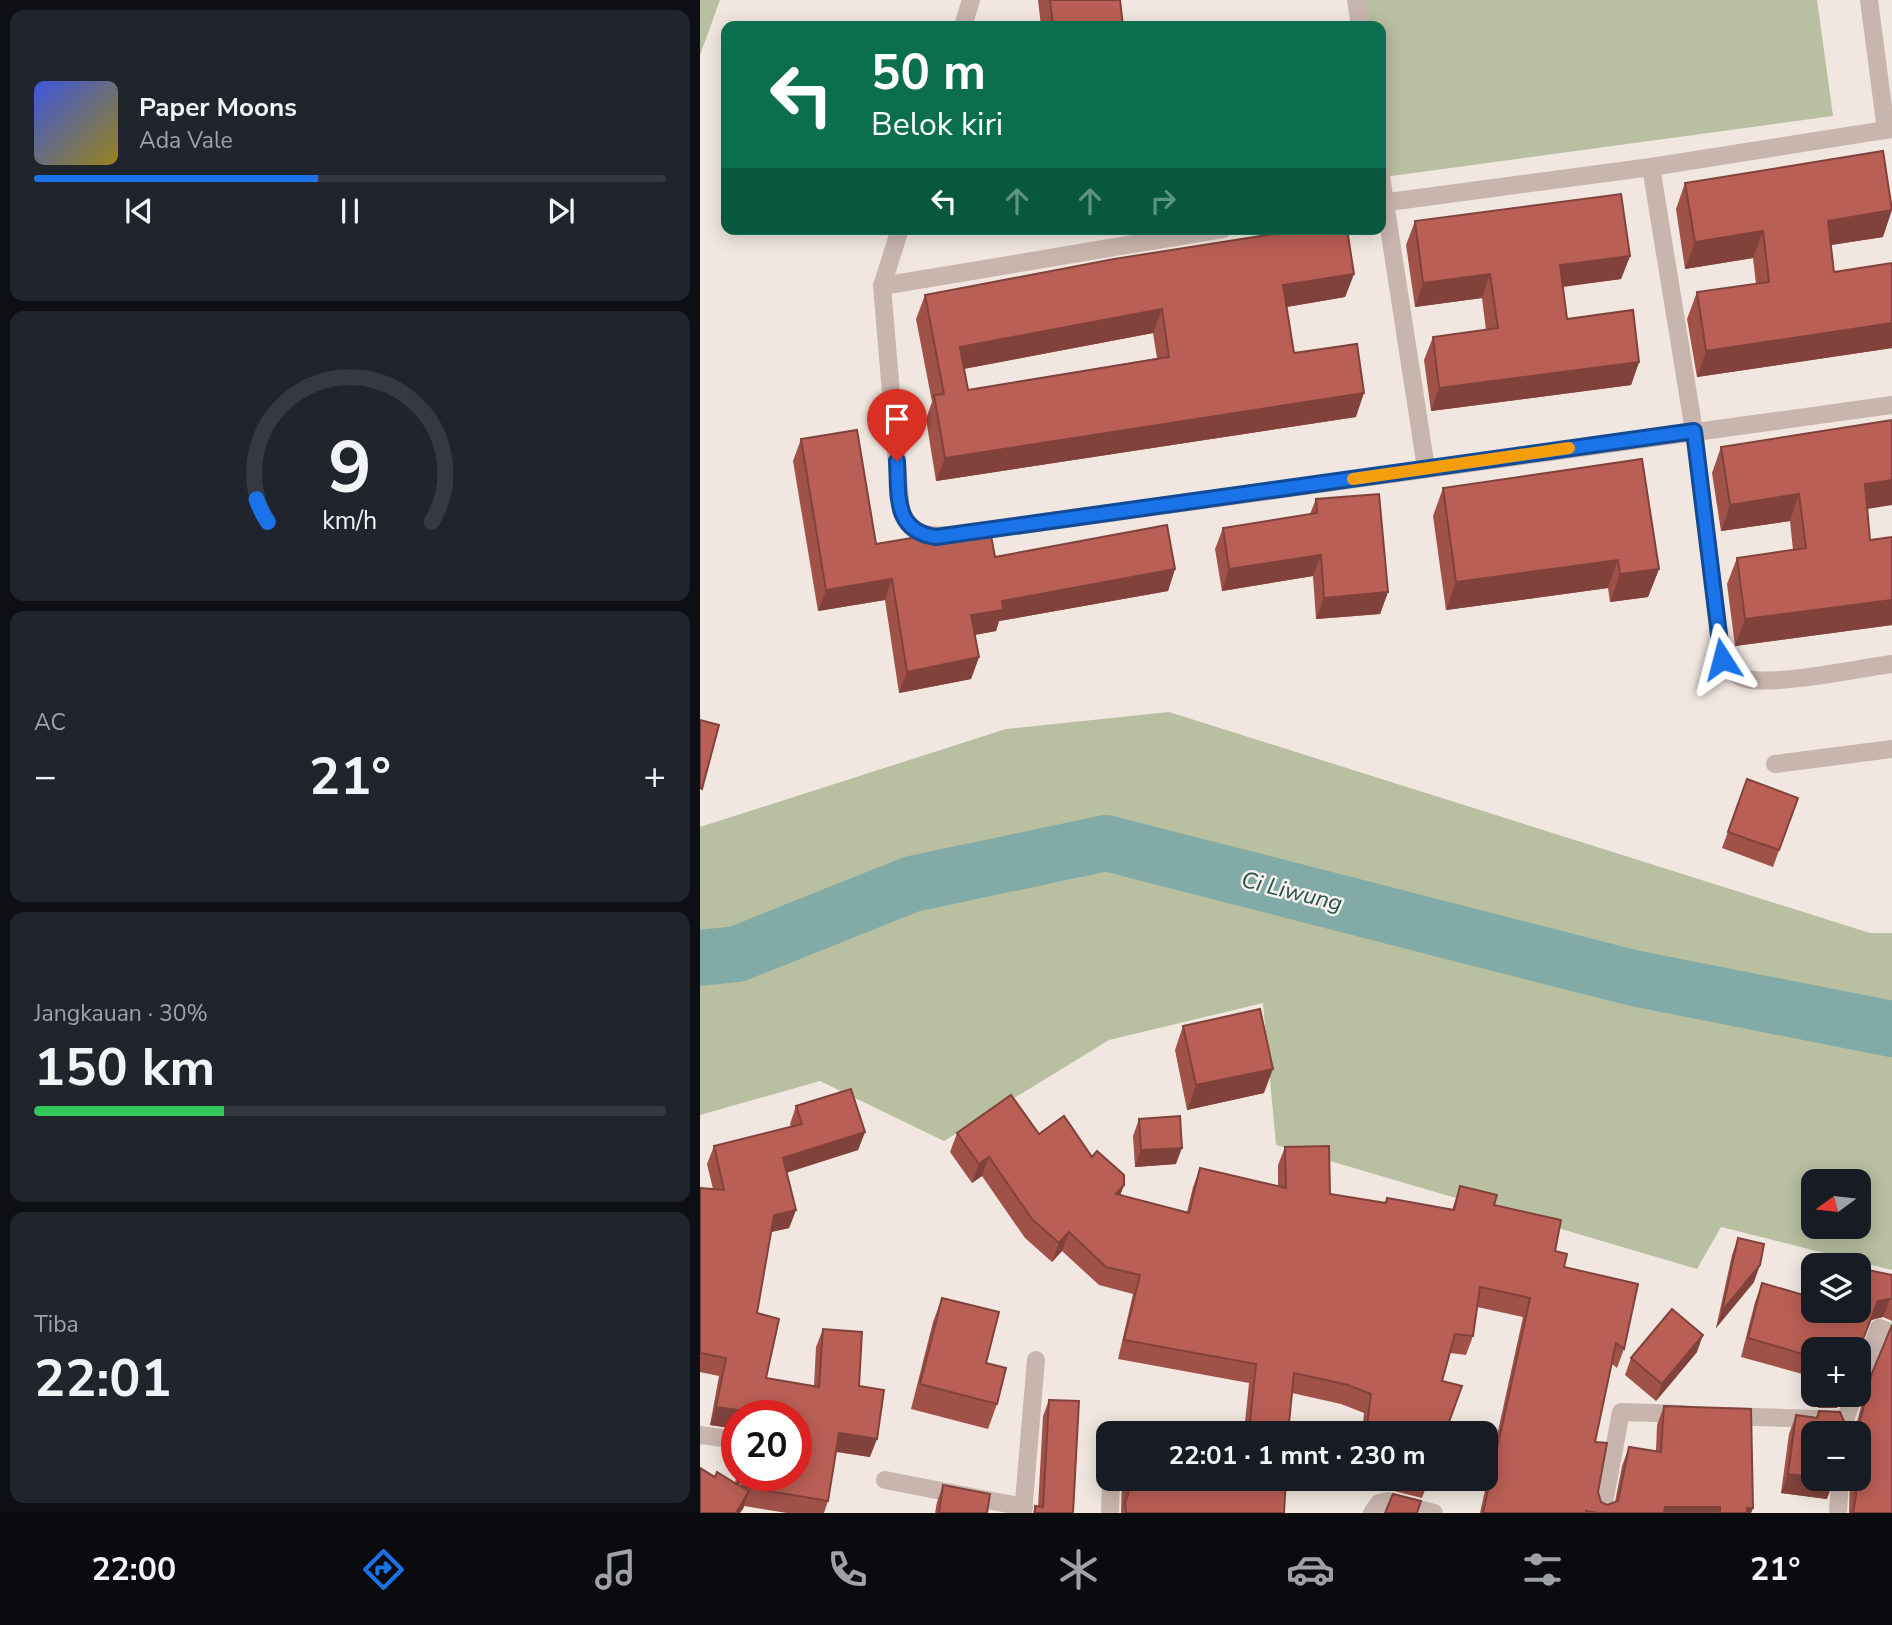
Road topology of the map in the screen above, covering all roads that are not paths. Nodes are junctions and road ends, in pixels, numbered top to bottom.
1 (971, 0) edge
2 (1356, 0) edge
3 (1869, 0) edge
4 (965, 21) edge
5 (1359, 21) edge
6 (1889, 129) edge
7 (1651, 167) junction
8 (1386, 203) edge
9 (1386, 221) edge
10 (898, 235) edge
11 (1187, 235) edge
12 (882, 286) junction
13 (1892, 405) edge
14 (1694, 431) junction
15 (1426, 468) junction
16 (1892, 664) edge
17 (1892, 750) edge
18 (1775, 764) dead end
19 (1892, 1333) edge
20 (1871, 1349) edge
21 (1036, 1360) dead end
22 (1801, 1423) edge
23 (700, 1435) edge
24 (721, 1438) edge
25 (884, 1480) dead end
26 (1111, 1491) edge
27 (1839, 1491) edge
28 (1024, 1510) edge
29 (1110, 1513) edge
30 (1372, 1513) edge
31 (1434, 1513) edge
32 (1602, 1513) edge
33 (1838, 1513) edge

1 - 4 street
2 - 5 street
3 - 6 street
6 - 7 street
7 - 8 street
7 - 14 street
9 - 15 street
10 - 12 street
11 - 12 street
12 - 15 street
13 - 14 street
14 - 15 street
14 - 16 street
17 - 18 street
19 - 20 street
21 - 28 street
22 - 32 street
23 - 24 street
25 - 28 street
26 - 29 street
27 - 33 street
30 - 31 street

